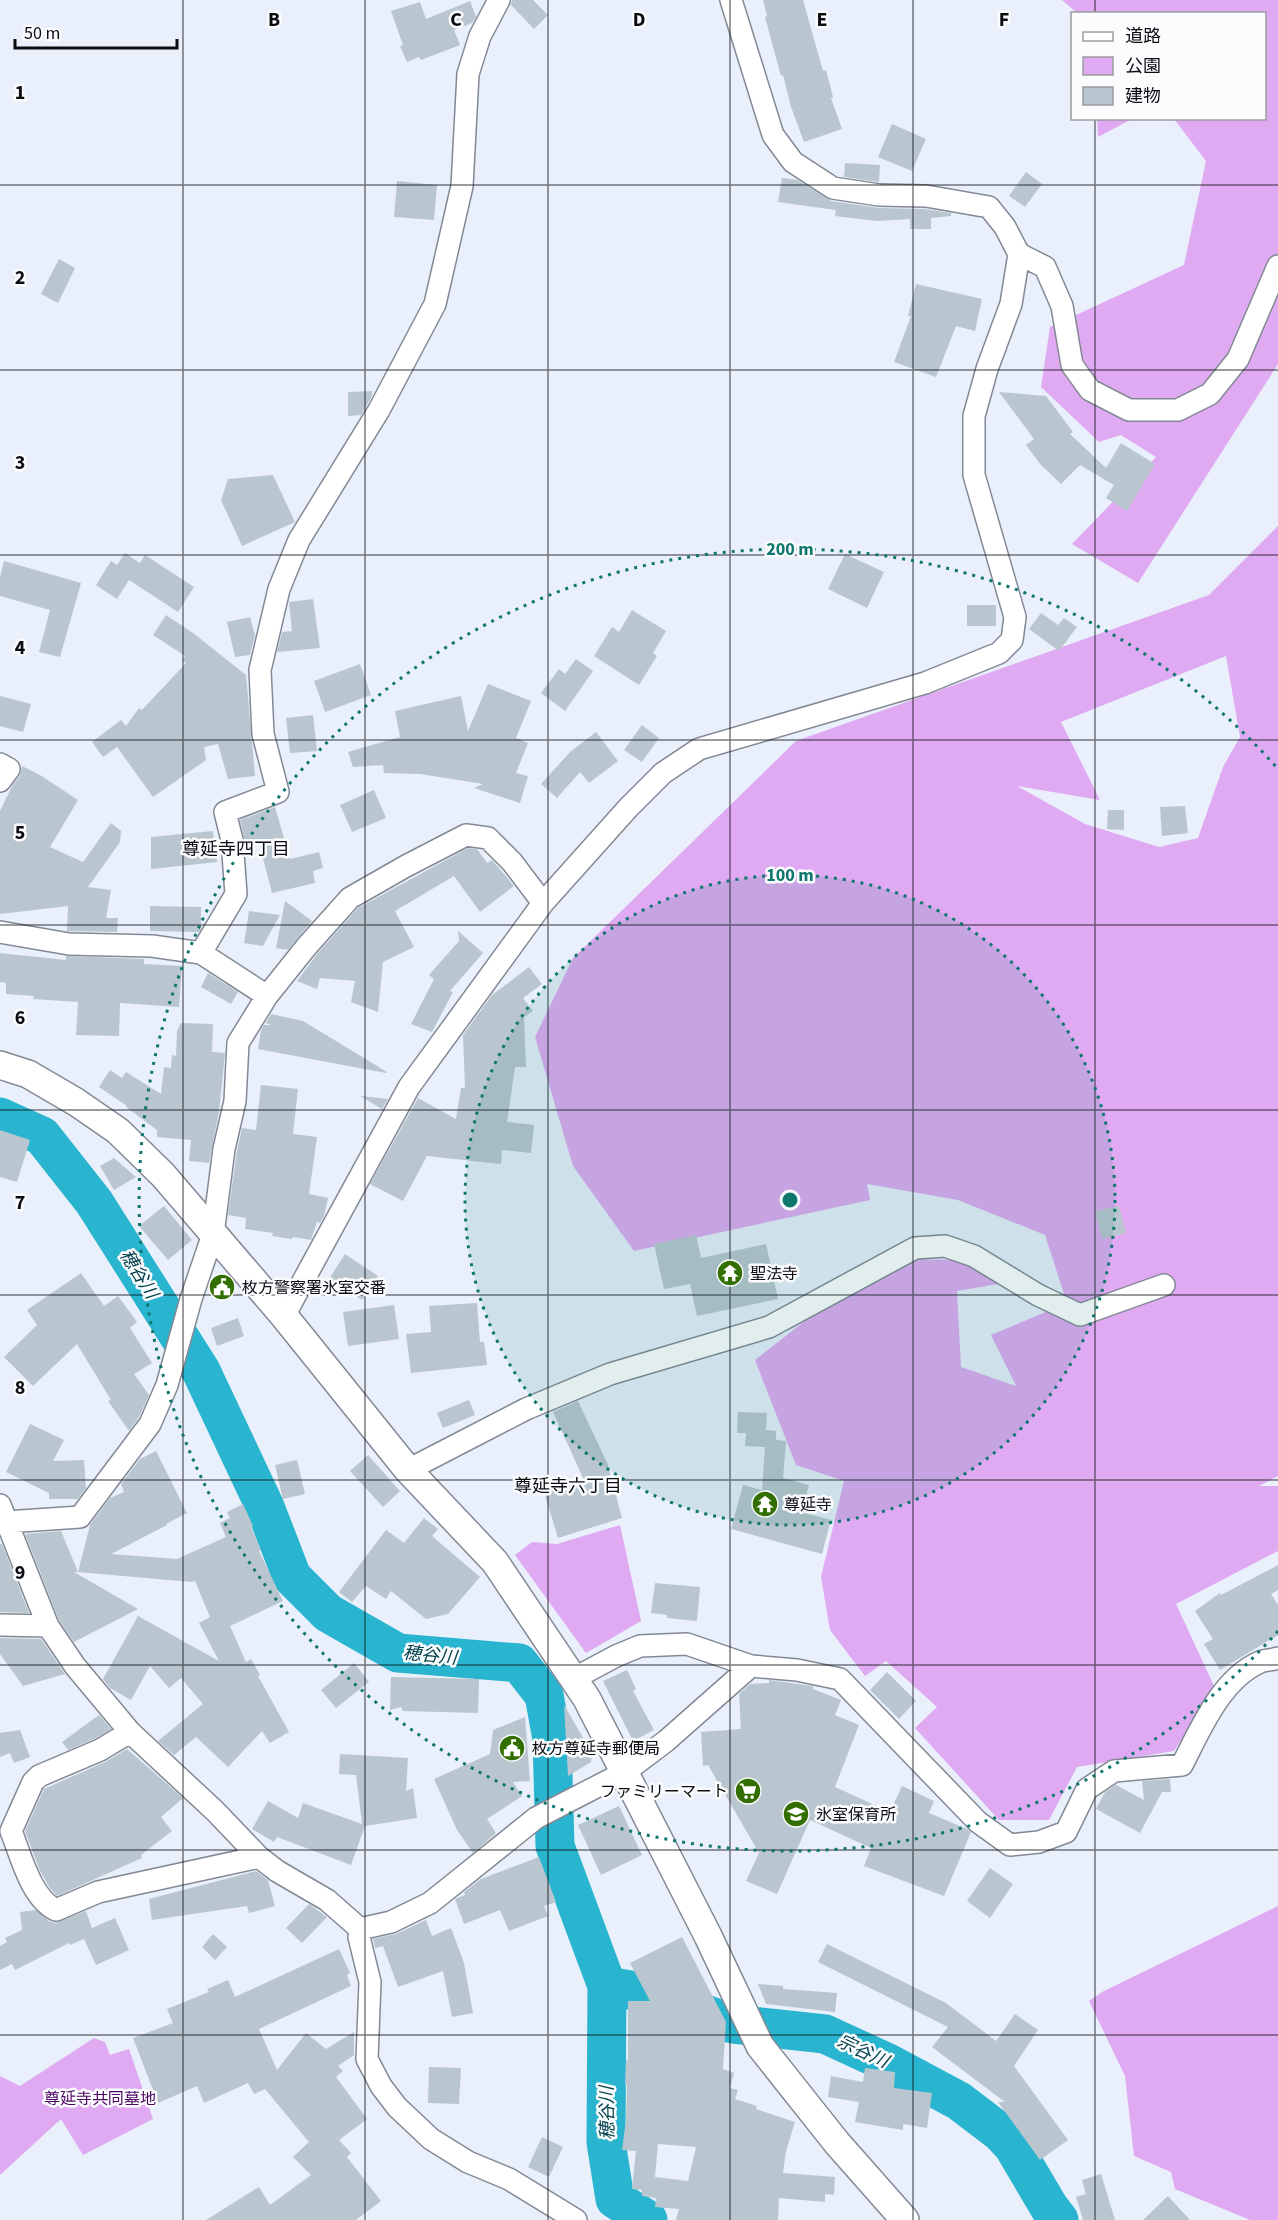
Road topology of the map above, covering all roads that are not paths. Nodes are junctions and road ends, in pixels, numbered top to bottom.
1 (499, 0) edge
2 (731, 0) edge
3 (1019, 254) junction
4 (1278, 266) edge
5 (0, 764) edge
6 (0, 781) edge
7 (543, 903) junction
8 (0, 932) edge
9 (201, 953) junction
10 (267, 996) junction
11 (0, 1065) edge
12 (213, 1234) junction
13 (1164, 1285) dead end
14 (284, 1316) junction
15 (408, 1470) junction
16 (3, 1513) edge
17 (0, 1625) edge
18 (48, 1626) junction
19 (1278, 1658) edge
20 (751, 1666) junction
21 (573, 1679) junction
22 (130, 1732) junction
23 (625, 1772) junction
24 (259, 1857) junction
25 (360, 1929) junction
26 (576, 2220) edge
27 (905, 2220) edge

1 - 9 street
2 - 3 street
3 - 4 street
3 - 7 street
5 - 6 street
7 - 10 street
7 - 14 street
8 - 9 street
9 - 10 street
10 - 12 street
11 - 12 street
12 - 14 street
12 - 16 street
13 - 15 street
14 - 15 street
15 - 21 street
16 - 18 street
17 - 18 street
18 - 22 street
19 - 20 street
20 - 21 street
20 - 23 street
21 - 23 street
22 - 24 street
22 - 24 street
23 - 25 street
23 - 27 street
24 - 25 street
25 - 26 street

